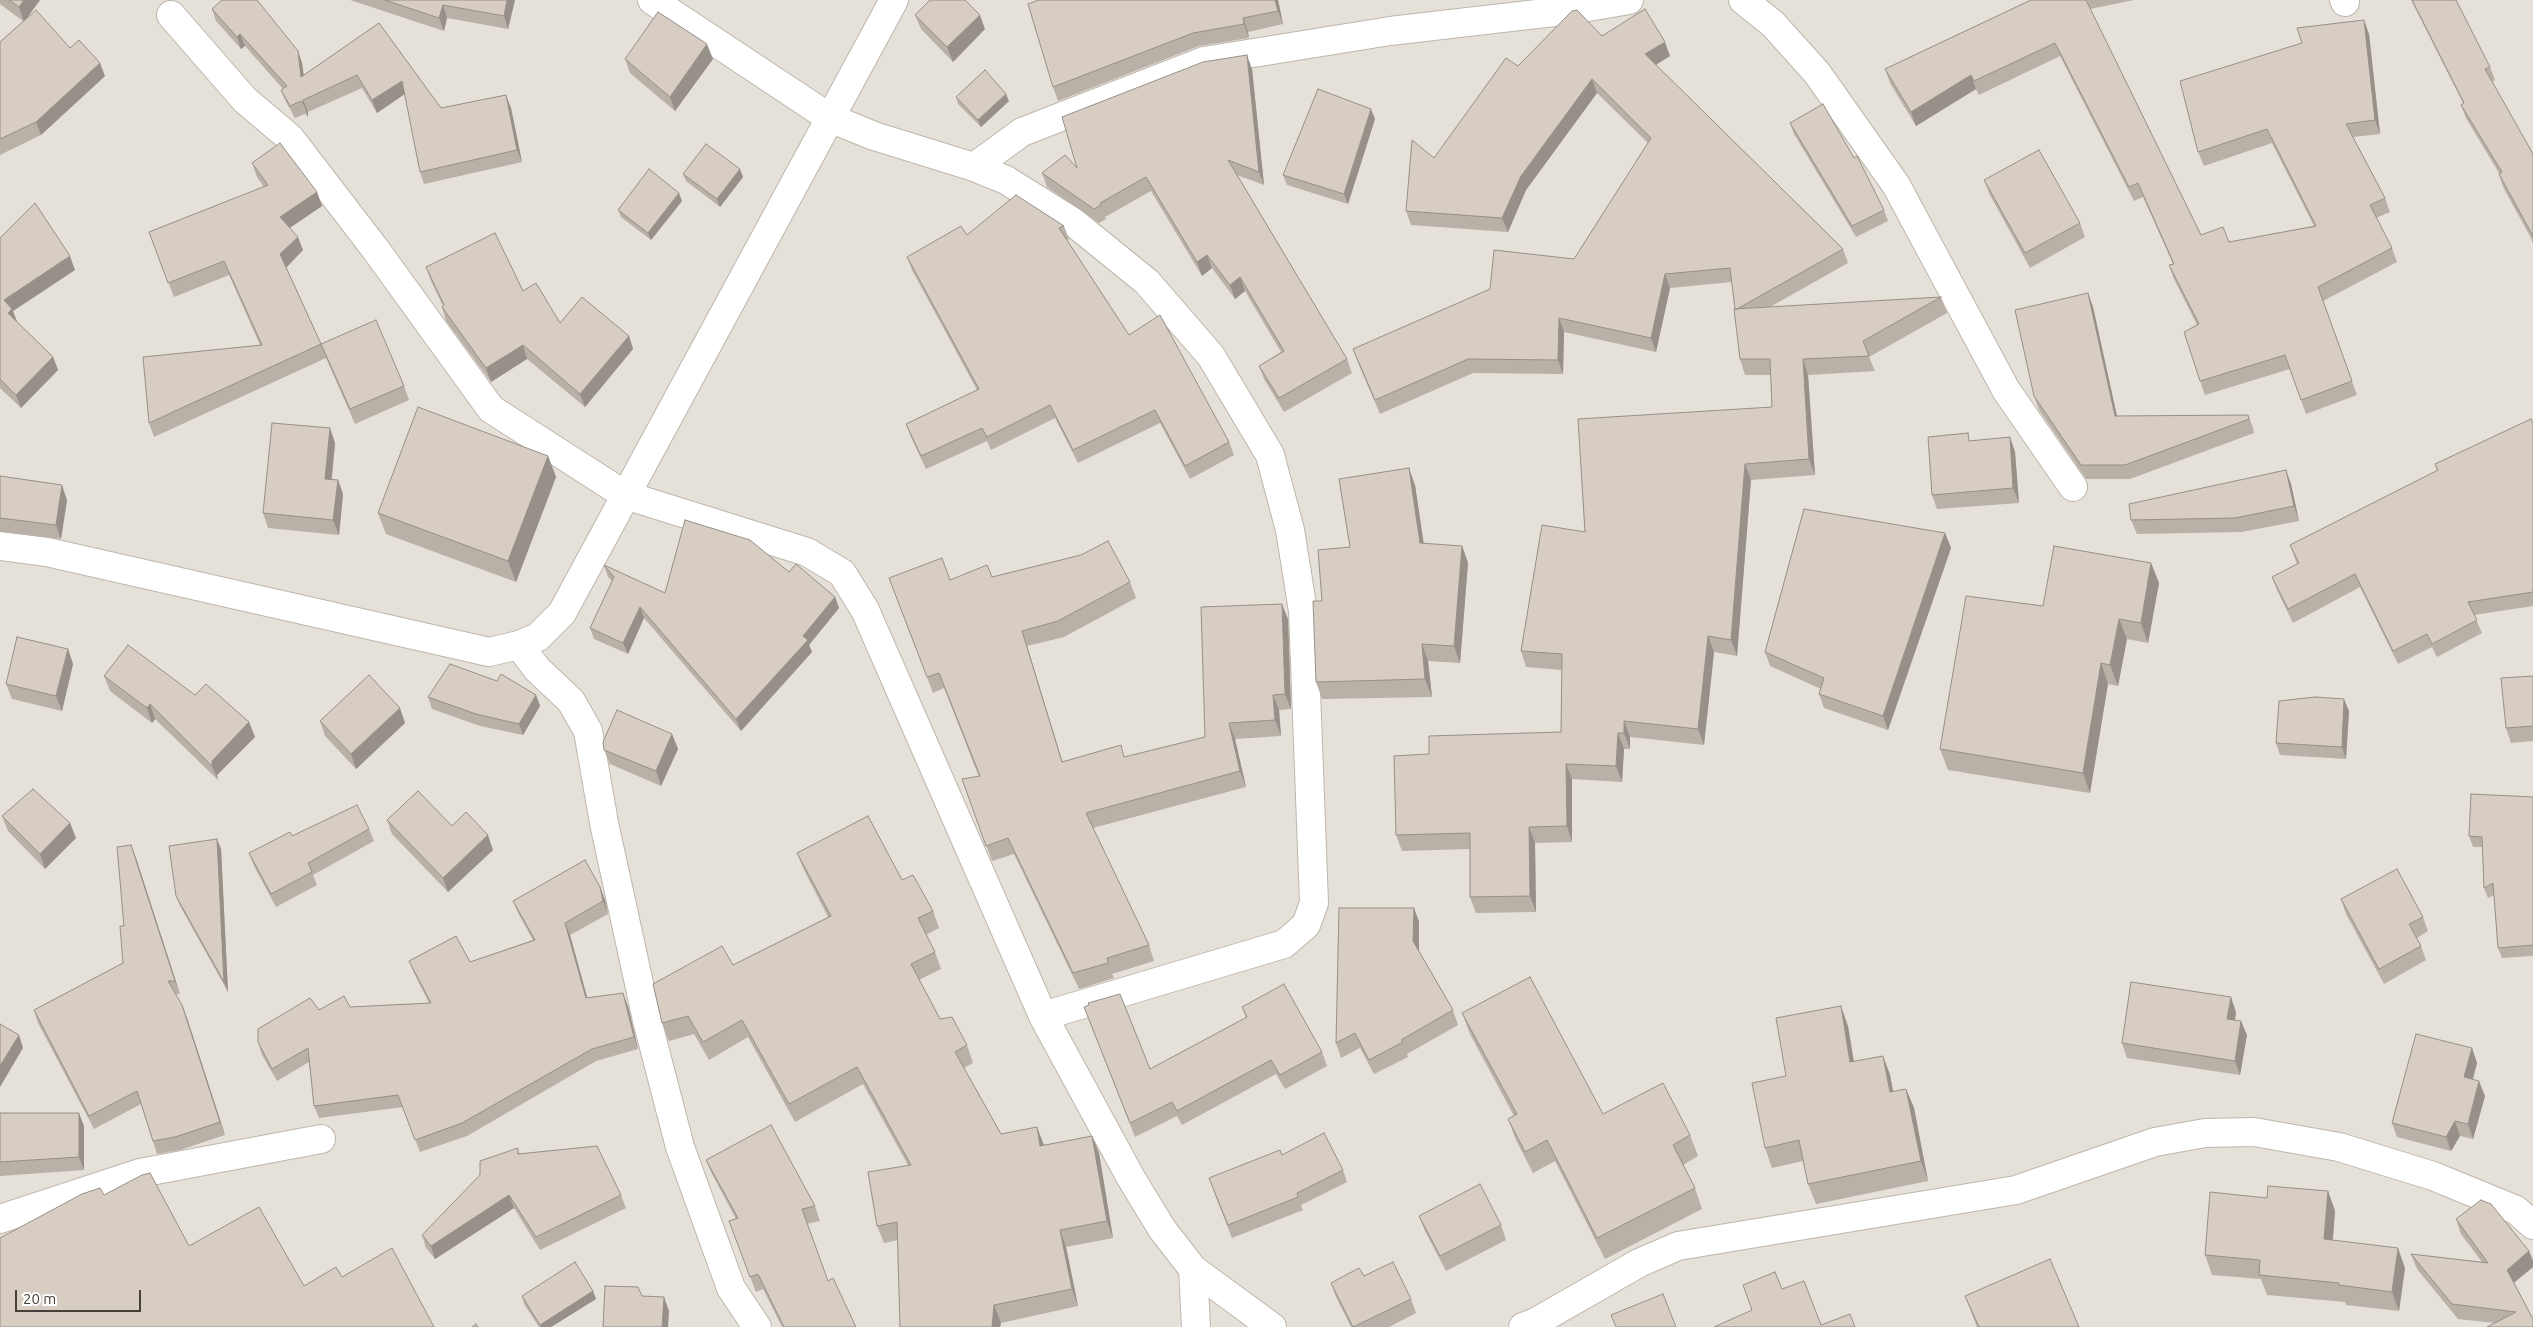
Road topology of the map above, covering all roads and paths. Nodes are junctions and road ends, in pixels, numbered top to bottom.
1 (652, 0) edge
2 (894, 0) edge
3 (1629, 0) edge
4 (1743, 0) edge
5 (171, 15) dead end
6 (830, 118) junction
7 (974, 167) junction
8 (2073, 487) dead end
9 (625, 495) junction
10 (0, 546) edge
11 (519, 645) junction
12 (1043, 1016) junction
13 (321, 1139) dead end
14 (0, 1219) edge
15 (2533, 1225) edge
16 (1193, 1269) junction
17 (1534, 1325) edge
18 (757, 1327) edge
19 (1196, 1327) edge
20 (1272, 1327) edge

1 - 6 street
2 - 6 street
3 - 7 street
4 - 8 street
5 - 9 street
6 - 7 street
6 - 9 street
7 - 12 street
9 - 11 street
9 - 12 street
10 - 11 street
11 - 18 street
12 - 16 street
13 - 14 street
15 - 17 street
16 - 19 street
16 - 20 street

